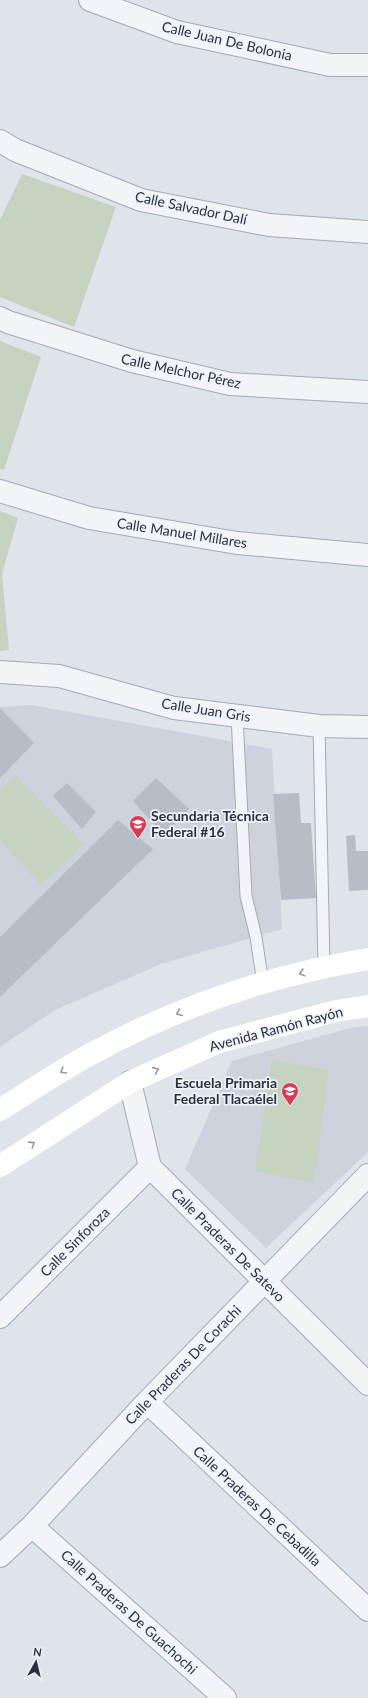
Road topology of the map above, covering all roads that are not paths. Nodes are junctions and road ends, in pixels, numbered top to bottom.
1 (90, 0) edge
2 (368, 65) edge
3 (0, 141) edge
4 (368, 232) edge
5 (0, 318) edge
6 (368, 392) edge
7 (0, 491) edge
8 (368, 555) edge
9 (0, 672) edge
10 (237, 716) junction
11 (319, 726) junction
12 (368, 727) edge
13 (368, 959) edge
14 (324, 966) junction
15 (263, 984) junction
16 (368, 1006) edge
17 (130, 1082) junction
18 (0, 1110) edge
19 (0, 1166) edge
20 (150, 1167) junction
21 (368, 1175) edge
22 (265, 1281) junction
23 (0, 1317) edge
24 (368, 1384) edge
25 (147, 1402) junction
26 (32, 1526) junction
27 (0, 1556) edge
28 (368, 1610) edge
29 (225, 1698) edge

1 - 2 street, Calle Juan De Bolonia
3 - 4 street, Calle Salvador Dalí
5 - 6 street, Calle Melchor Pérez
7 - 8 street, Calle Manuel Millares
9 - 10 street, Calle Juan Gris
10 - 11 street, Calle Juan Gris
10 - 15 lane
11 - 12 street, Calle Juan Gris
11 - 14 lane
13 - 14 main road
14 -> 15 main road
15 -> 18 main road
17 -> 16 main road, Avenida Ramón Rayón
19 -> 17 main road, Avenida Ramón Rayón
17 - 20 street
20 - 22 street, Calle Praderas De Satevo
20 - 23 street, Calle Sinforoza
21 - 22 street, Calle Praderas De Corachi
22 - 24 street, Calle Praderas De Satevo
22 - 25 street, Calle Praderas De Corachi
25 - 26 street, Calle Praderas De Corachi
25 - 28 street, Calle Praderas De Cebadilla
26 - 27 street, Calle Praderas De Corachi
26 - 29 street, Calle Praderas De Guachochi

